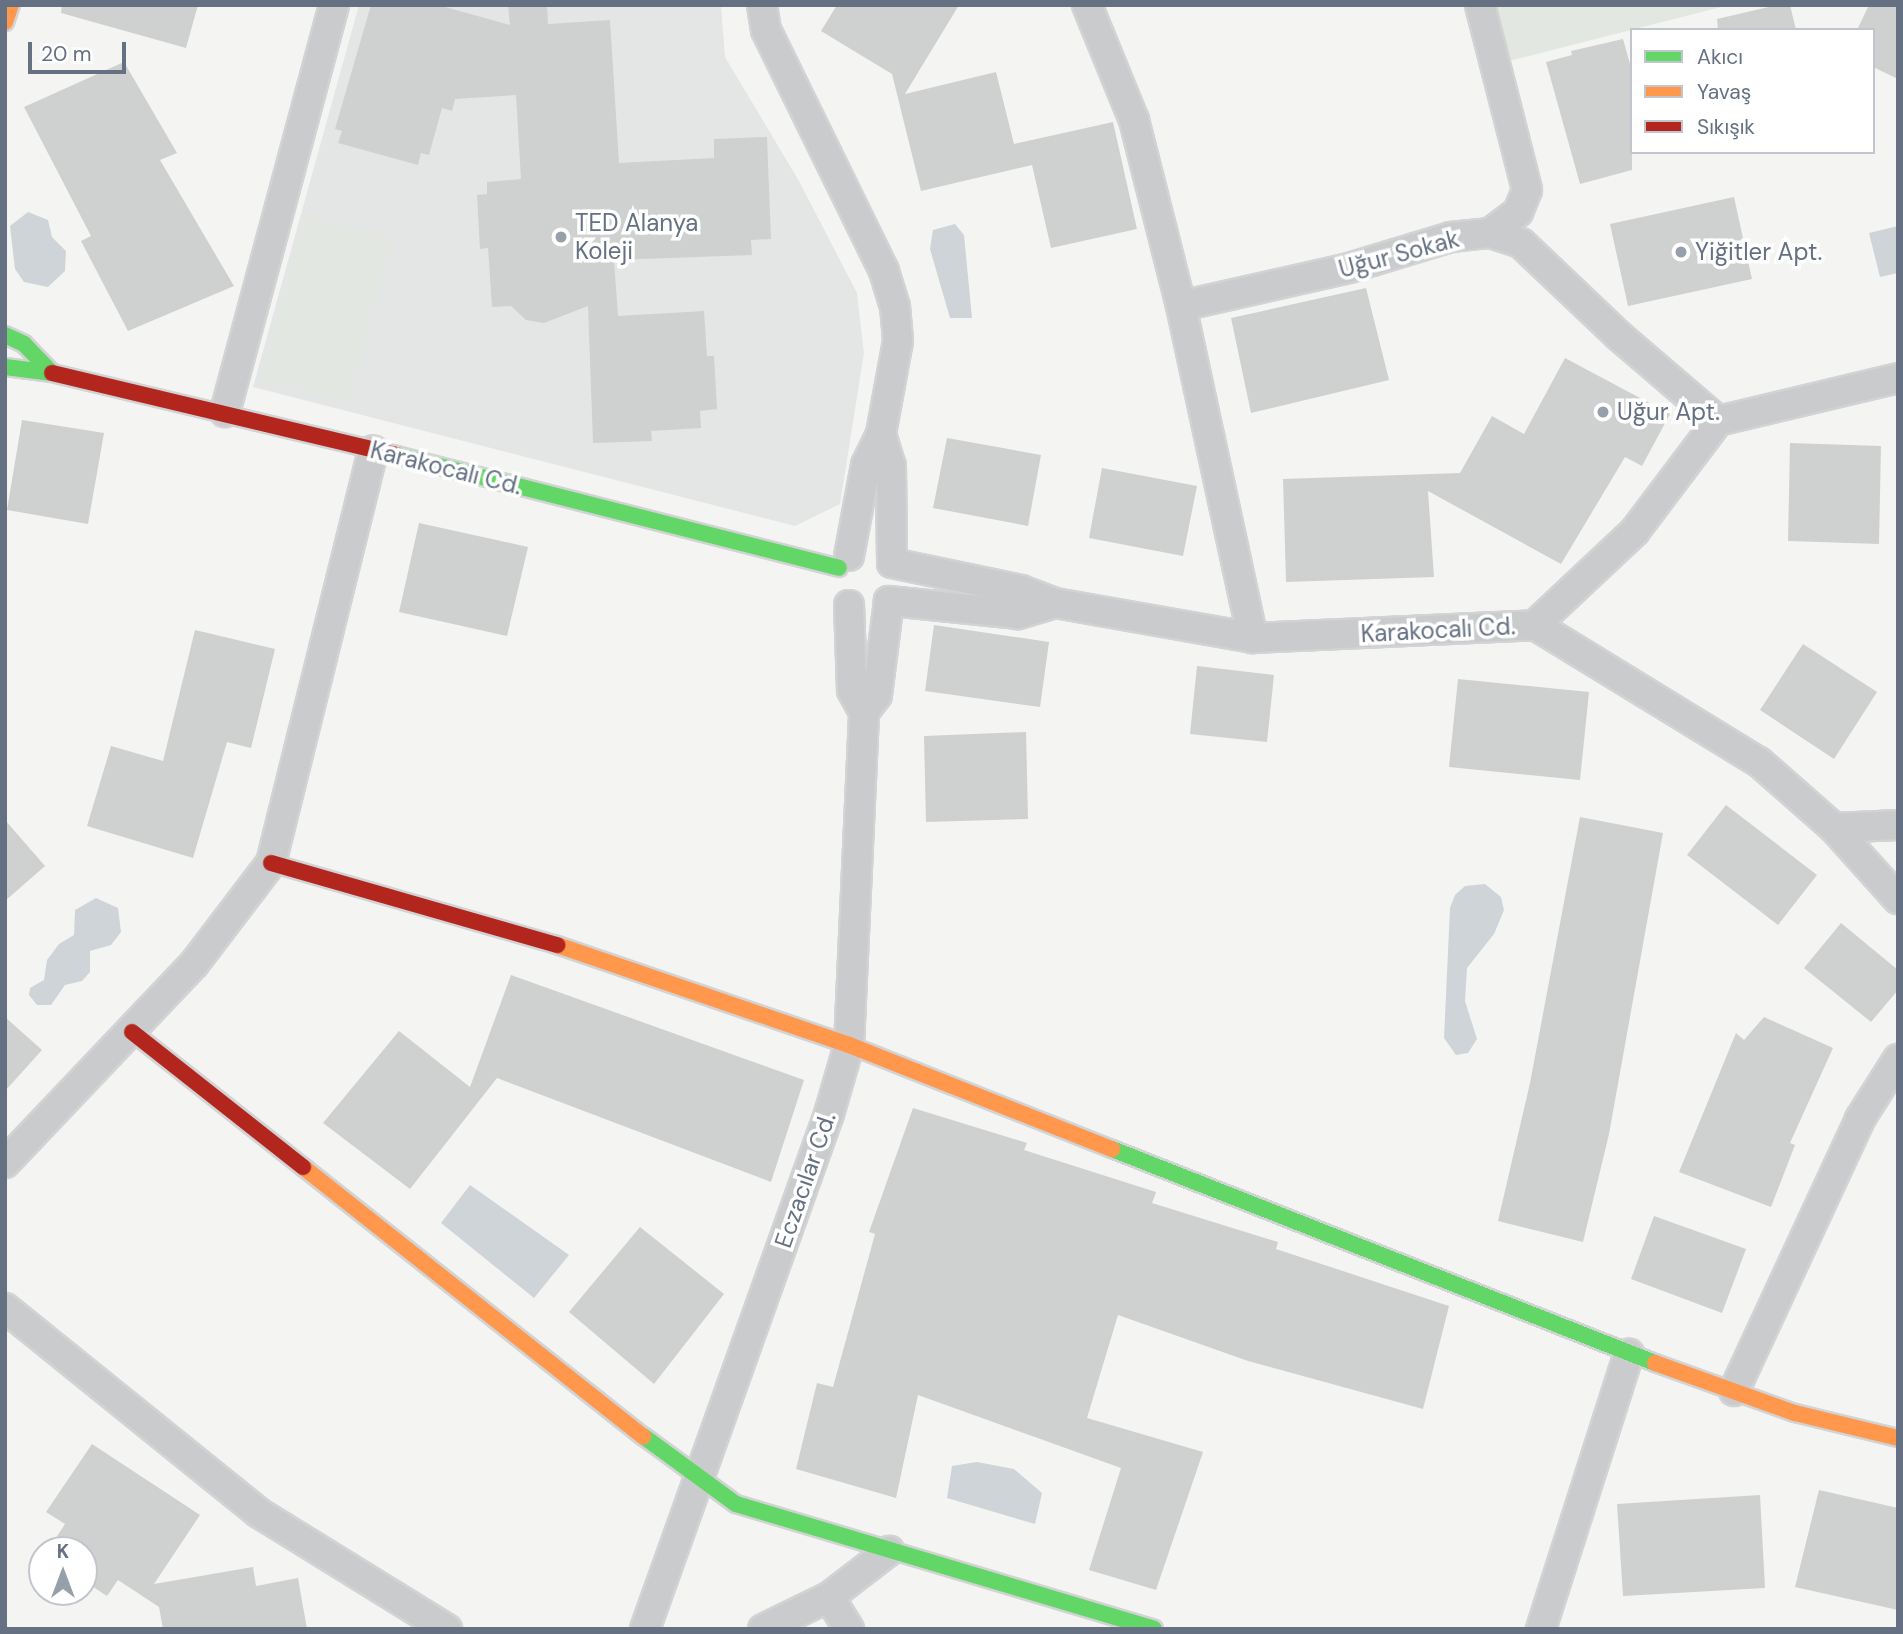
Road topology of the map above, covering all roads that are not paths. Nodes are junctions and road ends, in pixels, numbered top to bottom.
1 (12, 5) edge
2 (334, 5) edge
3 (762, 5) edge
4 (1087, 5) edge
5 (1480, 5) edge
6 (5, 22) edge
7 (1490, 233) junction
8 (1181, 306) junction
9 (5, 335) edge
10 (5, 367) edge
11 (52, 373) junction
12 (1898, 379) edge
13 (225, 412) junction
14 (1718, 421) junction
15 (881, 434) junction
16 (373, 450) junction
17 (844, 562) junction
18 (892, 563) junction
19 (889, 601) junction
20 (1055, 603) junction
21 (849, 605) junction
22 (1535, 625) junction
23 (1253, 638) junction
24 (864, 712) junction
25 (1898, 825) edge
26 (1834, 828) junction
27 (271, 863) junction
28 (1898, 899) edge
29 (132, 1032) junction
30 (849, 1045) junction
31 (1898, 1059) edge
32 (5, 1163) edge
33 (5, 1308) edge
34 (1629, 1354) junction
35 (1734, 1391) junction
36 (1898, 1438) edge
37 (699, 1480) junction
38 (889, 1551) junction
39 (829, 1597) junction
40 (447, 1629) edge
41 (645, 1629) edge
42 (763, 1629) edge
43 (849, 1629) edge
44 (1154, 1629) edge
45 (1541, 1629) edge

1 - 6 street
2 - 13 street
3 - 15 street
4 - 8 street
5 - 7 street
7 - 8 street, Uğur Sokak
7 - 14 street, Uğur Sokak
8 - 23 street
9 - 11 street
10 - 11 street, Karakocalı Cd.
11 - 13 street, Karakocalı Cd.
12 - 14 street
13 - 16 street, Karakocalı Cd.
14 - 22 street
15 - 17 street
15 - 18 street
16 - 17 street, Karakocalı Cd.
16 - 27 street
17 - 18 street
17 - 21 street
18 - 19 street
18 - 20 street, Karakocalı Cd.
19 - 20 street
19 - 21 street
19 - 24 street
20 - 23 street, Karakocalı Cd.
21 - 24 street
22 - 23 street, Karakocalı Cd.
22 - 26 street, Karakocalı Cd.
24 - 30 street, Eczacılar Cd.
25 - 26 street
26 - 28 street, Karakocalı Cd.
27 - 29 street
27 - 30 street
29 - 32 street
29 - 37 street
30 - 34 street
30 - 37 street, Eczacılar Cd.
31 - 35 street
33 - 40 street
34 - 35 street
34 - 45 street
35 - 36 street
37 - 38 street
37 - 41 street, Eczacılar Cd.
38 - 39 street
38 - 44 street
39 - 42 street
39 - 43 street

